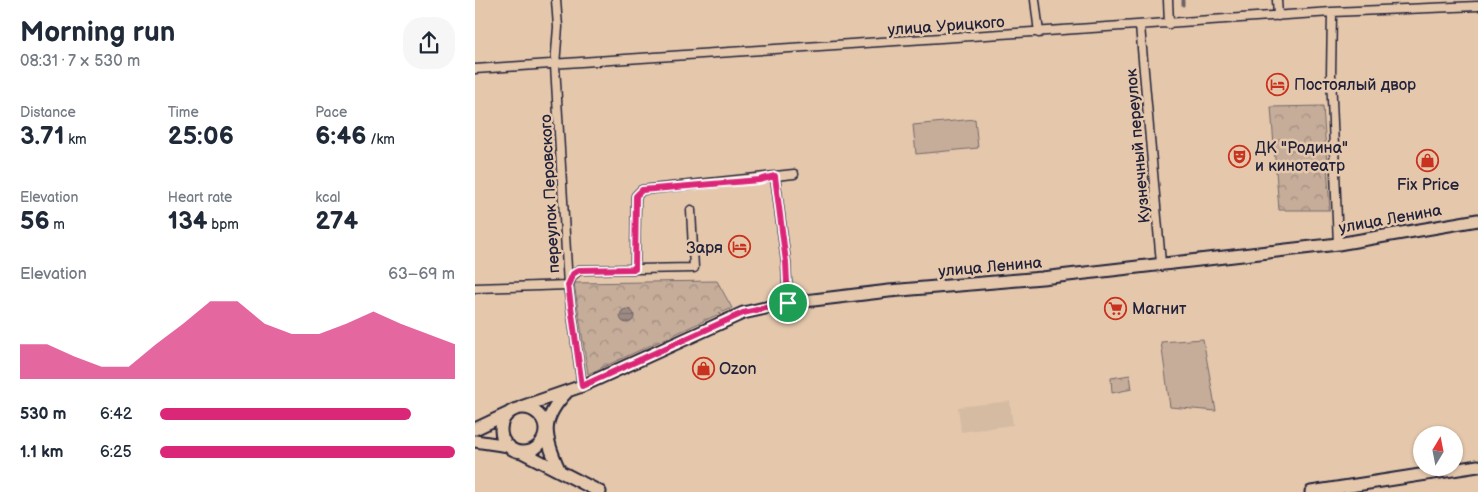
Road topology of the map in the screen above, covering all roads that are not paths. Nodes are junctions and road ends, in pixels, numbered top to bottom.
1 (556, 0) edge
2 (1035, 0) edge
3 (1168, 0) edge
4 (1277, 0) edge
5 (1478, 6) edge
6 (1332, 12) junction
7 (1278, 16) junction
8 (1169, 24) junction
9 (1139, 26) junction
10 (1039, 33) junction
11 (555, 66) junction
12 (475, 69) edge
13 (794, 174) dead end
14 (775, 176) junction
15 (691, 210) dead end
16 (1478, 220) edge
17 (1338, 244) junction
18 (1161, 263) junction
19 (635, 269) junction
20 (568, 285) junction
21 (475, 288) edge
22 (788, 303) junction
23 (582, 386) junction
24 (521, 407) junction
25 (509, 413) junction
26 (475, 429) edge
27 (545, 430) junction
28 (475, 441) edge
29 (509, 446) junction
30 (522, 452) junction
31 (1478, 466) edge
32 (559, 469) junction
33 (1362, 488) edge
34 (600, 492) edge
35 (1311, 492) edge

1 - 11 street, переулок Перовского
2 - 10 street
3 - 8 street
4 - 7 street
5 - 6 street, улица Урицкого
6 - 7 street, улица Урицкого
6 - 17 street
7 - 8 street, улица Урицкого
8 - 9 street, улица Урицкого
9 - 10 street, улица Урицкого
9 - 18 street, Кузнечный переулок
10 - 11 street, улица Урицкого
11 - 12 street, улица Урицкого
11 - 20 street, переулок Перовского
13 - 14 street
14 - 19 street
14 - 22 street
15 - 19 street
16 - 17 main road, улица Ленина
17 - 18 main road, улица Ленина
18 - 22 main road, улица Ленина
19 - 20 street
20 - 21 street
20 - 23 street, переулок Перовского
22 - 23 main road, улица Ленина
23 - 24 main road, улица Ленина
23 - 27 main road
24 - 25 main road, улица Ленина
24 - 27 main road
25 - 26 main road, улица Ленина
25 - 29 main road
27 - 30 main road
27 - 32 main road
28 - 29 main road
29 - 30 main road
30 - 32 main road
31 - 33 main road
32 - 34 main road
33 - 35 main road

